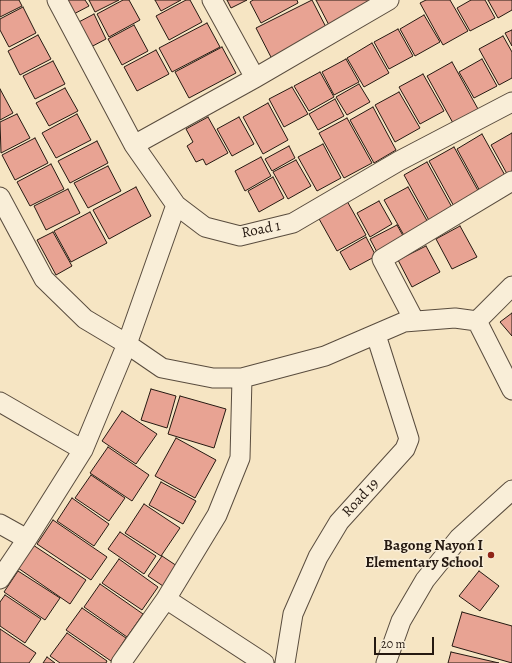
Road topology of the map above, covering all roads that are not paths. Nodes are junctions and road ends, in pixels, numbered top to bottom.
1 (57, 0) edge
2 (212, 0) edge
3 (389, 0) edge
4 (255, 78) junction
5 (512, 102) edge
6 (134, 145) junction
7 (512, 181) edge
8 (0, 197) edge
9 (176, 205) junction
10 (512, 286) edge
11 (414, 320) junction
12 (477, 322) junction
13 (376, 335) junction
14 (128, 344) junction
15 (242, 378) junction
16 (512, 390) edge
17 (0, 402) edge
18 (83, 450) junction
19 (512, 490) edge
20 (0, 524) edge
21 (28, 539) junction
22 (0, 579) edge
23 (166, 599) junction
24 (121, 663) edge
25 (264, 663) edge
26 (285, 663) edge
27 (386, 663) edge

1 - 6 street, Road 1
2 - 4 street
3 - 4 street
4 - 6 street
5 - 9 street, Road 1
6 - 9 street, Road 1
7 - 11 street
8 - 14 street
9 - 14 street
10 - 12 street
11 - 12 street
11 - 13 street
12 - 16 street
13 - 15 street
13 - 26 street, Road 19
14 - 15 street
14 - 18 street
15 - 23 street
17 - 18 street
18 - 21 street
19 - 27 street
20 - 21 street
21 - 22 street
23 - 24 street
23 - 25 street

